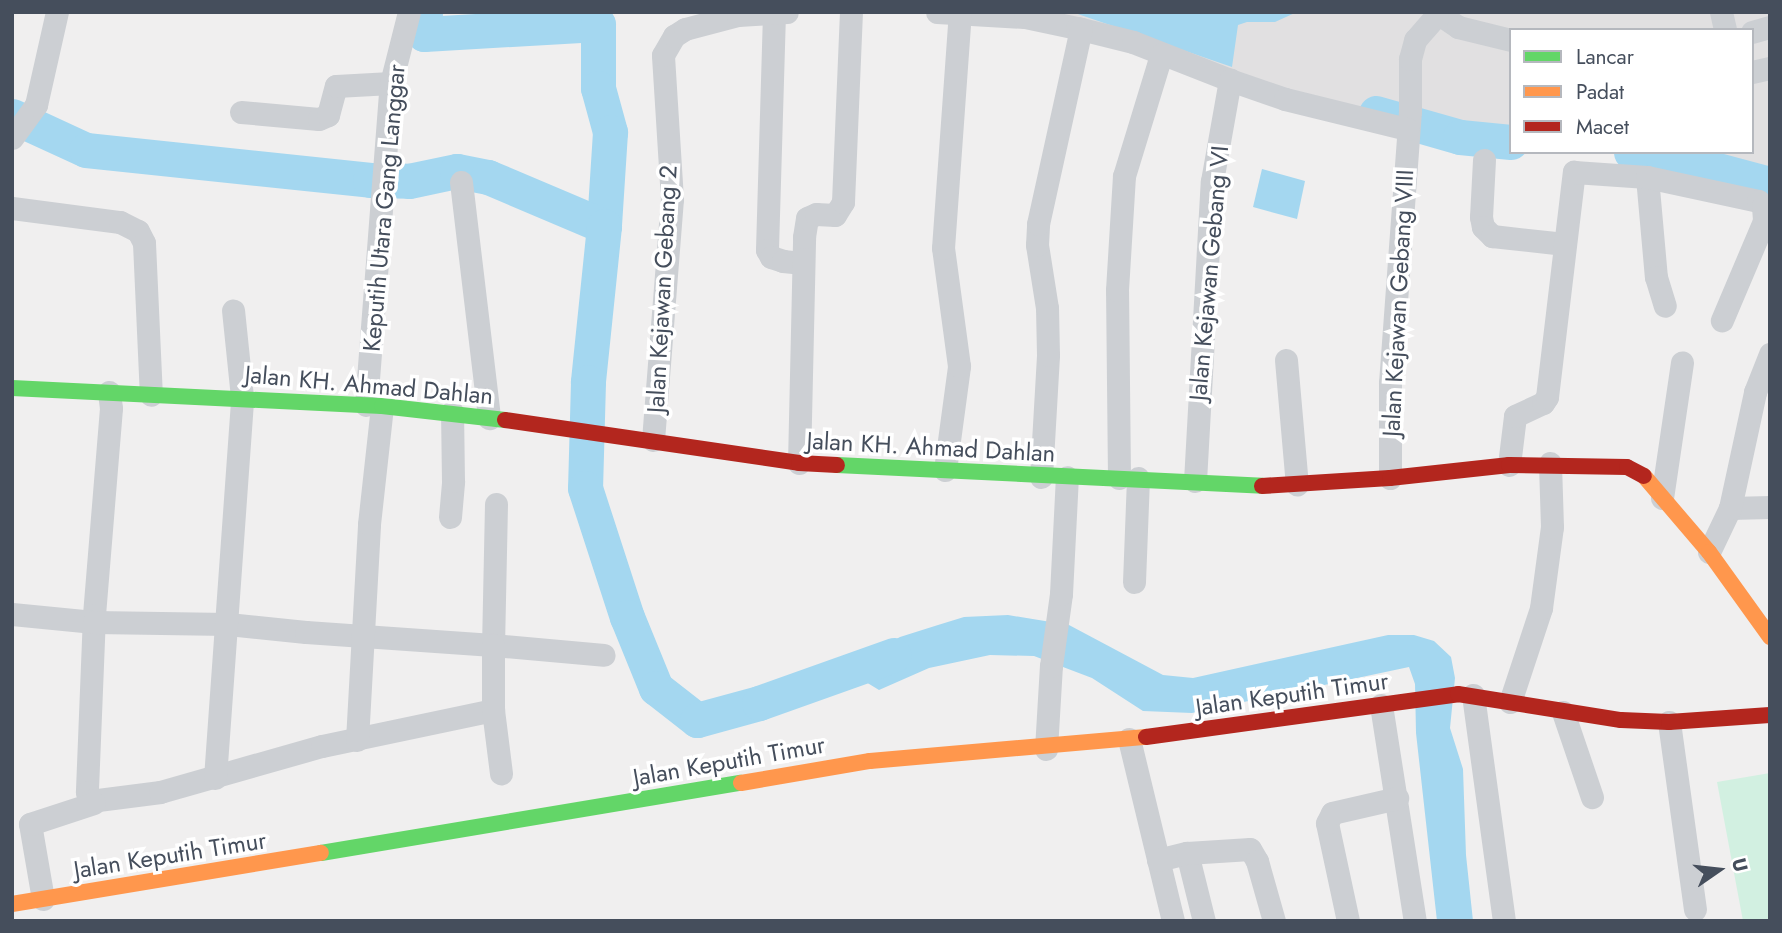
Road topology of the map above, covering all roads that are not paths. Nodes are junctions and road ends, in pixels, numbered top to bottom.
1 (57, 12) edge
2 (409, 12) edge
3 (787, 12) edge
4 (851, 12) edge
5 (774, 13) edge
6 (948, 13) edge
7 (1436, 14) edge
8 (1081, 29) junction
9 (1509, 40) edge
10 (1161, 55) junction
11 (1230, 80) junction
12 (391, 83) junction
13 (241, 113) dead end
14 (1409, 121) junction
15 (12, 138) edge
16 (1484, 160) dead end
17 (1647, 177) junction
18 (461, 182) dead end
19 (12, 208) edge
20 (1565, 244) junction
21 (803, 263) junction
22 (1665, 306) dead end
23 (233, 310) dead end
24 (1722, 320) dead end
25 (1770, 354) edge
26 (1286, 360) dead end
27 (1682, 362) dead end
28 (12, 388) edge
29 (109, 392) junction
30 (1763, 394) edge
31 (151, 395) junction
32 (242, 397) junction
33 (374, 405) junction
34 (452, 412) junction
35 (489, 418) junction
36 (653, 440) junction
37 (799, 463) junction
38 (1550, 463) junction
39 (1509, 465) junction
40 (946, 470) junction
41 (1041, 477) junction
42 (1066, 477) junction
43 (1128, 478) junction
44 (1390, 478) junction
45 (1195, 481) junction
46 (1297, 485) junction
47 (1662, 498) junction
48 (496, 504) dead end
49 (1770, 507) edge
50 (1730, 508) junction
51 (450, 517) dead end
52 (1709, 552) junction
53 (1134, 582) dead end
54 (12, 614) edge
55 (94, 622) junction
56 (228, 624) junction
57 (363, 636) junction
58 (1770, 637) edge
59 (493, 645) junction
60 (604, 655) dead end
61 (1465, 695) junction
62 (1510, 702) junction
63 (1381, 705) junction
64 (493, 710) junction
65 (1563, 712) junction
66 (1770, 715) edge
67 (1668, 722) junction
68 (357, 740) junction
69 (1129, 740) junction
70 (1046, 749) junction
71 (501, 774) dead end
72 (215, 778) junction
73 (91, 797) junction
74 (1592, 797) dead end
75 (1397, 798) junction
76 (1186, 853) junction
77 (1158, 860) junction
78 (43, 899) junction
79 (12, 904) edge
80 (1695, 909) dead end
81 (1173, 921) edge
82 (1204, 921) edge
83 (1275, 921) edge
84 (1348, 921) edge
85 (1415, 921) edge
86 (1504, 921) edge

1 - 15 street
2 - 12 street, Keputih Utara Gang Langgar
3 - 5 street
4 - 21 street
5 - 21 street
5 - 36 street, Jalan Kejawan Gebang 2
6 - 8 street
6 - 40 street
7 - 9 street
7 - 14 street, Jalan Kejawan Gebang VIII
8 - 10 street
8 - 41 street
10 - 11 street
10 - 43 street
11 - 14 street
11 - 45 street, Jalan Kejawan Gebang VI
12 - 13 street
12 - 33 street, Keputih Utara Gang Langgar
14 - 44 street, Jalan Kejawan Gebang VIII
16 - 20 street
17 - 20 street
17 - 22 street
17 - 24 street
18 - 35 street
19 - 31 street
20 - 39 street
21 - 37 street
23 - 32 street
25 - 30 street
26 - 46 street
27 - 47 street
28 - 29 street, Jalan KH. Ahmad Dahlan
29 - 31 street, Jalan KH. Ahmad Dahlan
29 - 55 street
30 - 50 street
31 - 32 street, Jalan KH. Ahmad Dahlan
32 - 33 street, Jalan KH. Ahmad Dahlan
32 - 56 street
33 - 34 street, Jalan KH. Ahmad Dahlan
33 - 57 street, Keputih Utara Gang Langgar
34 - 35 street, Jalan KH. Ahmad Dahlan
34 - 51 street
35 - 36 street, Jalan KH. Ahmad Dahlan
36 - 37 street, Jalan KH. Ahmad Dahlan
37 - 40 street, Jalan KH. Ahmad Dahlan
38 - 39 street, Jalan KH. Ahmad Dahlan
38 - 47 street, Jalan KH. Ahmad Dahlan
38 - 62 street
39 - 44 street, Jalan KH. Ahmad Dahlan
40 - 41 street, Jalan KH. Ahmad Dahlan
41 - 42 street, Jalan KH. Ahmad Dahlan
42 - 43 street, Jalan KH. Ahmad Dahlan
42 - 70 street
43 - 45 street, Jalan KH. Ahmad Dahlan
43 - 53 street
44 - 46 street, Jalan KH. Ahmad Dahlan
45 - 46 street, Jalan KH. Ahmad Dahlan
47 - 52 street, Jalan KH. Ahmad Dahlan
48 - 59 street
49 - 50 street
50 - 52 street
52 - 58 street, Jalan KH. Ahmad Dahlan
54 - 55 street
55 - 56 street
55 - 73 street
56 - 57 street
56 - 72 street
57 - 59 street
57 - 68 street, Keputih Utara Gang Langgar
59 - 60 street
59 - 64 street
61 - 62 street, Jalan Keputih Timur
61 - 63 street, Jalan Keputih Timur
61 - 86 street
62 - 65 street, Jalan Keputih Timur
63 - 69 street, Jalan Keputih Timur
63 - 75 street
64 - 68 street
64 - 71 street
65 - 67 street, Jalan Keputih Timur
65 - 74 street
66 - 67 street, Jalan Keputih Timur
67 - 80 street
68 - 72 street
69 - 70 street, Jalan Keputih Timur
69 - 77 street
70 - 78 street, Jalan Keputih Timur
72 - 73 street
73 - 78 street
75 - 84 street
75 - 85 street
76 - 77 street
76 - 82 street
76 - 83 street
77 - 81 street
78 - 79 street, Jalan Keputih Timur

